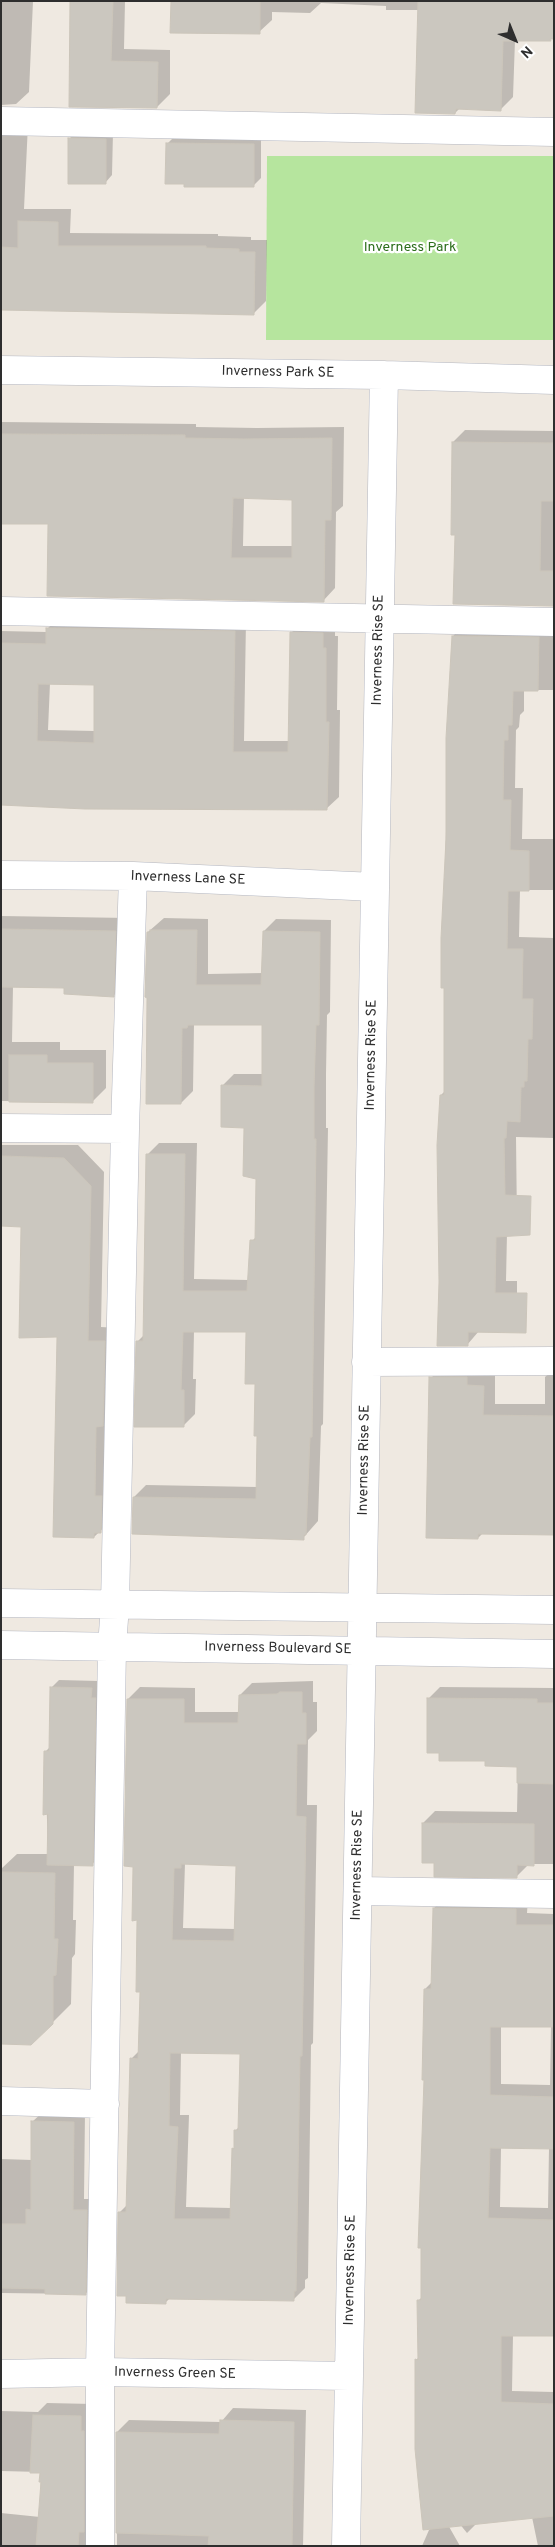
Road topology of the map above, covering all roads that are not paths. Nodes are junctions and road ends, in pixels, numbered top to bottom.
1 (1, 121) edge
2 (554, 132) edge
3 (1, 370) edge
4 (384, 375) junction
5 (554, 380) edge
6 (1, 611) edge
7 (380, 617) junction
8 (554, 622) edge
9 (1, 875) edge
10 (133, 876) junction
11 (375, 887) junction
12 (1, 1128) edge
13 (125, 1129) junction
14 (554, 1361) edge
15 (366, 1362) junction
16 (1, 1603) edge
17 (115, 1605) junction
18 (363, 1608) junction
19 (554, 1610) edge
20 (1, 1645) edge
21 (112, 1647) junction
22 (361, 1651) junction
23 (554, 1654) edge
24 (358, 1891) junction
25 (554, 1894) edge
26 (1, 2101) edge
27 (105, 2104) junction
28 (100, 2372) junction
29 (1, 2374) edge
30 (349, 2376) junction
31 (100, 2546) edge
32 (346, 2546) edge

1 - 2 street
3 - 4 street, Inverness Park SE
4 - 5 street, Inverness Park SE
4 - 7 street, Inverness Rise SE
6 - 7 street
7 - 8 street
7 - 11 street, Inverness Rise SE
9 - 10 street, Inverness Lane SE
10 - 11 street, Inverness Lane SE
10 - 13 street
11 - 15 street, Inverness Rise SE
12 - 13 street
13 - 17 street
14 - 15 street
15 - 18 street, Inverness Rise SE
16 - 17 street
17 - 18 street
17 - 21 street
18 - 19 street
18 - 22 street, Inverness Rise SE
20 - 21 street, Inverness Boulevard SE
21 - 22 street, Inverness Boulevard SE
21 - 27 street
22 - 23 street, Inverness Boulevard SE
22 - 24 street, Inverness Rise SE
24 - 25 street
24 - 30 street, Inverness Rise SE
26 - 27 street
27 - 28 street
28 - 29 street, Inverness Green SE
28 - 30 street, Inverness Green SE
28 - 31 street
30 - 32 street, Inverness Rise SE

